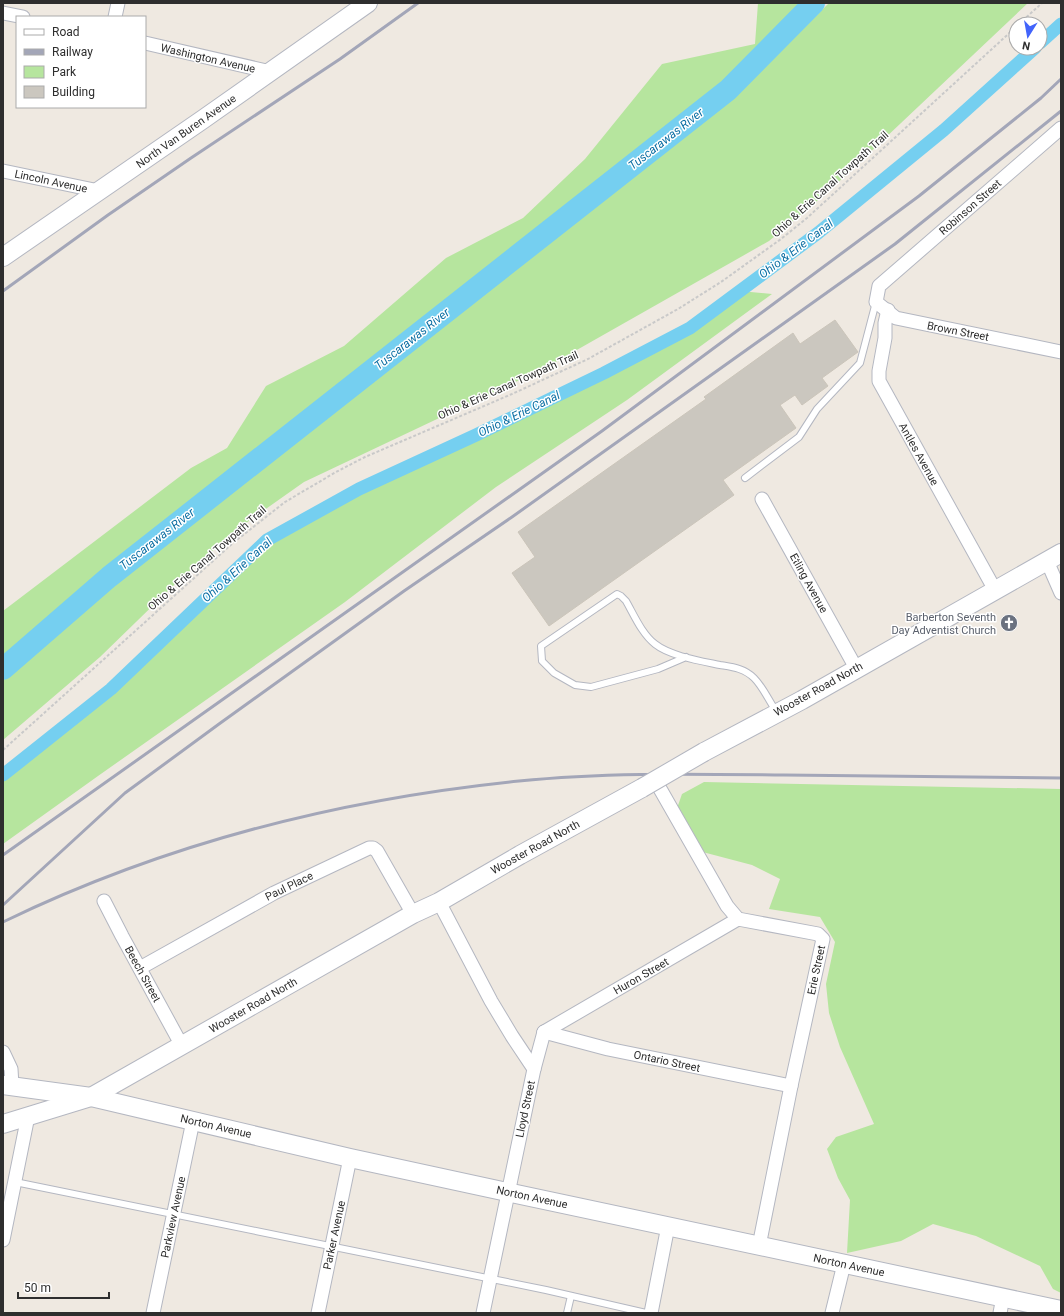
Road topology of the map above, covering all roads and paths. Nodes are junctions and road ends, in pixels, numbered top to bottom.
1 (118, 3) edge
2 (368, 3) edge
3 (1042, 3) edge
4 (3, 13) edge
5 (18, 16) edge
6 (115, 16) edge
7 (1028, 16) edge
8 (1008, 34) edge
9 (146, 43) edge
10 (271, 72) junction
11 (1061, 128) edge
12 (3, 171) edge
13 (99, 191) junction
14 (3, 257) edge
15 (876, 302) junction
16 (888, 310) junction
17 (1061, 352) edge
18 (745, 478) dead end
19 (762, 499) dead end
20 (1054, 557) edge
21 (995, 590) junction
22 (1061, 593) edge
23 (686, 657) junction
24 (856, 668) junction
25 (776, 713) junction
26 (3, 750) edge
27 (652, 785) junction
28 (104, 901) dead end
29 (439, 902) junction
30 (413, 914) junction
31 (738, 919) junction
32 (140, 968) junction
33 (544, 1032) junction
34 (182, 1046) junction
35 (3, 1052) edge
36 (534, 1069) junction
37 (7, 1085) edge
38 (791, 1086) junction
39 (92, 1097) junction
40 (28, 1116) junction
41 (193, 1121) junction
42 (3, 1124) edge
43 (350, 1158) junction
44 (15, 1182) junction
45 (508, 1192) junction
46 (174, 1214) junction
47 (668, 1226) junction
48 (3, 1240) edge
49 (759, 1246) junction
50 (332, 1247) junction
51 (844, 1264) junction
52 (490, 1280) junction
53 (571, 1296) junction
54 (1001, 1305) edge
55 (1061, 1310) edge
56 (153, 1313) edge
57 (318, 1313) edge
58 (483, 1313) edge
59 (567, 1313) edge
60 (646, 1313) edge
61 (651, 1313) edge
62 (832, 1313) edge

1 - 6 street
2 - 10 main road, North Van Buren Avenue
3 - 7 path
4 - 5 street
8 - 26 path, Ohio & Erie Canal Towpath Trail
9 - 10 street, Washington Avenue
10 - 13 main road, North Van Buren Avenue
11 - 15 street, Robinson Street
12 - 13 street, Lincoln Avenue
13 - 14 main road, North Van Buren Avenue
15 - 16 street, Brown Street
15 - 18 lane
16 - 17 street, Brown Street
16 - 21 street, Antles Avenue
19 - 24 street, Etling Avenue
20 - 21 main road, Wooster Road North
20 - 22 street
21 - 24 main road, Wooster Road North
23 - 23 lane
23 - 25 lane
24 - 25 main road, Wooster Road North
25 - 27 main road, Wooster Road North, bridge
27 - 29 main road, Wooster Road North
27 - 31 street
28 - 32 street, Beech Street
29 - 30 main road, Wooster Road North
29 - 36 street, Lloyd Street
30 - 32 street, Paul Place
30 - 34 main road, Wooster Road North
31 - 33 street, Huron Street
31 - 38 street, Erie Street
32 - 34 street, Beech Street
33 - 36 street
33 - 38 street, Ontario Street
34 - 39 main road, Wooster Road North
35 - 37 street
36 - 45 street, Lloyd Street
37 - 39 main road, Norton Avenue
38 - 49 street, Erie Street
39 - 40 main road, Wooster Road North
39 - 41 main road, Norton Avenue
40 - 42 main road, Wooster Road North
40 - 44 street
41 - 43 main road, Norton Avenue
41 - 46 street, Parkview Avenue
43 - 45 main road, Norton Avenue
43 - 50 street, Parker Avenue
44 - 46 lane
44 - 48 street
45 - 47 main road, Norton Avenue
45 - 52 street, Lloyd Street
46 - 50 lane
46 - 56 street, Parkview Avenue
47 - 49 main road, Norton Avenue
47 - 61 street
49 - 51 main road, Norton Avenue
50 - 52 lane
50 - 57 street, Parker Avenue
51 - 54 main road, Norton Avenue
51 - 62 street
52 - 53 lane
52 - 58 street, Lloyd Street
53 - 59 lane
53 - 60 lane
54 - 55 main road, Norton Avenue

